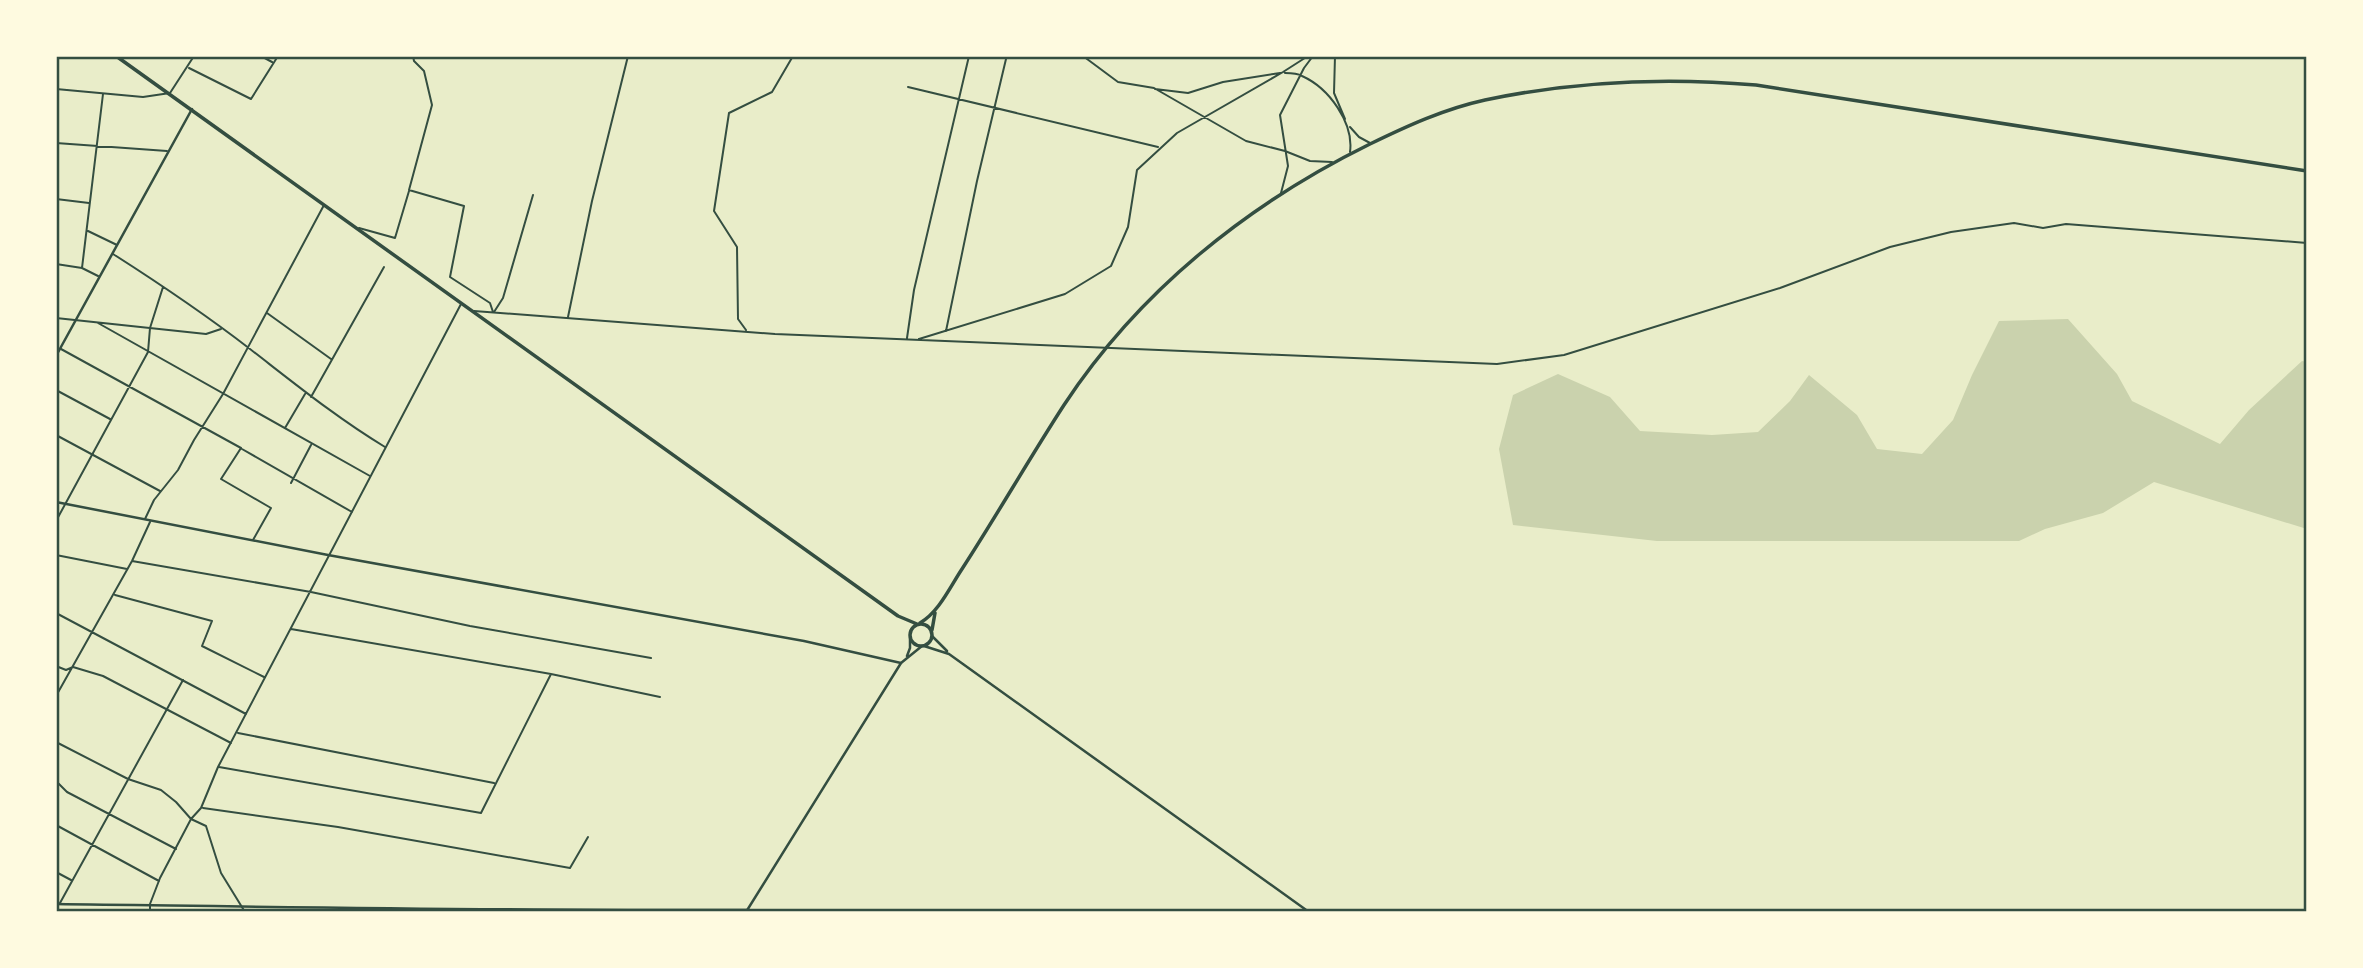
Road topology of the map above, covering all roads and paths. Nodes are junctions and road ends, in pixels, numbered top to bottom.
1 (117, 56) edge
2 (194, 56) edge
3 (261, 56) edge
4 (278, 56) edge
5 (413, 56) edge
6 (628, 56) edge
7 (793, 56) edge
8 (969, 56) edge
9 (1083, 56) edge
10 (1308, 56) edge
11 (1313, 56) edge
12 (1335, 56) edge
13 (1006, 59) dead end
14 (274, 63) junction
15 (188, 67) junction
16 (1283, 72) junction
17 (1301, 75) junction
18 (908, 87) dead end
19 (1154, 88) junction
20 (56, 89) edge
21 (170, 93) junction
22 (103, 94) junction
23 (959, 99) junction
24 (995, 108) junction
25 (192, 109) junction
26 (1204, 117) junction
27 (1348, 125) junction
28 (56, 144) edge
29 (1371, 144) junction
30 (1158, 146) dead end
31 (97, 147) junction
32 (167, 151) junction
33 (1285, 151) junction
34 (1350, 154) junction
35 (1335, 162) junction
36 (2307, 171) edge
37 (409, 190) junction
38 (1280, 194) junction
39 (533, 195) dead end
40 (56, 199) edge
41 (90, 204) junction
42 (324, 204) junction
43 (357, 227) junction
44 (87, 230) junction
45 (2307, 243) edge
46 (117, 245) junction
47 (112, 253) junction
48 (56, 264) edge
49 (384, 267) dead end
50 (82, 268) junction
51 (99, 276) junction
52 (164, 286) junction
53 (462, 303) junction
54 (473, 311) junction
55 (266, 313) junction
56 (493, 313) junction
57 (56, 318) edge
58 (568, 318) junction
59 (76, 320) junction
60 (97, 323) junction
61 (150, 328) junction
62 (222, 329) junction
63 (746, 331) junction
64 (946, 332) junction
65 (906, 339) junction
66 (917, 340) junction
67 (248, 347) junction
68 (60, 349) junction
69 (1106, 349) junction
70 (148, 352) junction
71 (56, 356) edge
72 (332, 359) junction
73 (130, 387) junction
74 (56, 390) edge
75 (305, 393) junction
76 (223, 394) junction
77 (311, 397) junction
78 (112, 420) junction
79 (203, 427) junction
80 (285, 429) junction
81 (56, 435) edge
82 (311, 444) junction
83 (241, 448) junction
84 (386, 448) junction
85 (92, 455) junction
86 (371, 476) junction
87 (292, 481) junction
88 (161, 491) junction
89 (56, 502) edge
90 (65, 504) junction
91 (352, 512) junction
92 (145, 519) junction
93 (56, 521) edge
94 (151, 521) junction
95 (253, 540) junction
96 (56, 555) edge
97 (328, 555) junction
98 (132, 561) junction
99 (128, 569) junction
100 (312, 592) junction
101 (114, 595) junction
102 (937, 608) junction
103 (56, 613) edge
104 (898, 616) junction
105 (918, 624) junction
106 (291, 629) junction
107 (92, 633) junction
108 (932, 633) junction
109 (909, 634) junction
110 (910, 639) junction
111 (923, 646) junction
112 (949, 654) junction
113 (651, 658) dead end
114 (906, 659) junction
115 (901, 663) junction
116 (56, 666) edge
117 (73, 667) junction
118 (551, 674) junction
119 (265, 678) junction
120 (183, 680) junction
121 (56, 696) edge
122 (660, 697) dead end
123 (166, 709) junction
124 (246, 714) junction
125 (237, 733) junction
126 (56, 742) edge
127 (231, 743) junction
128 (218, 767) junction
129 (128, 779) junction
130 (56, 781) edge
131 (495, 783) junction
132 (201, 808) junction
133 (109, 813) junction
134 (191, 819) junction
135 (56, 825) edge
136 (588, 837) dead end
137 (92, 845) junction
138 (176, 849) junction
139 (56, 872) edge
140 (72, 881) junction
141 (159, 881) junction
142 (58, 904) edge
143 (150, 904) junction
144 (207, 905) junction
145 (242, 906) junction
146 (746, 911) edge
147 (150, 912) edge
148 (206, 912) edge
149 (245, 912) edge
150 (1309, 912) edge

1 - 21 main road
2 - 15 street
3 - 14 street
4 - 14 street
5 - 37 street
6 - 58 street
7 - 63 street
8 - 23 street
9 - 19 street
10 - 16 street
11 - 17 street
12 - 27 street
13 - 24 street
14 - 15 street
15 - 21 street
16 - 17 street
16 - 19 street
16 - 26 street
17 - 27 street
17 - 33 street
18 - 23 street
19 - 26 street
20 - 22 street
21 - 22 street
21 - 25 main road
22 - 31 street
23 - 24 street
23 - 65 street
24 - 30 street
24 - 64 street
25 - 32 street
25 - 42 main road
26 - 33 street
26 - 64 street
27 - 29 street
27 - 34 street
28 - 31 street
29 - 34 main road
29 - 36 main road
31 - 32 street
31 - 41 street
32 - 46 street
33 - 35 street
33 - 38 street
34 - 35 main road
35 - 38 main road
37 - 43 street
37 - 56 street
38 - 69 main road
39 - 56 street
40 - 41 street
41 - 44 street
42 - 43 main road
42 - 55 street
43 - 53 main road
44 - 46 street
44 - 50 street
45 - 69 street
46 - 47 street
47 - 51 street
47 - 52 street
48 - 50 street
49 - 72 street
50 - 51 street
51 - 59 street
52 - 61 street
52 - 62 street
53 - 54 main road
53 - 84 street
54 - 56 street
54 - 104 main road
55 - 67 street
55 - 72 street
56 - 58 street
57 - 59 street
58 - 63 street
59 - 60 street
59 - 68 street
60 - 61 street
60 - 70 street
61 - 62 street
61 - 70 street
62 - 67 street
63 - 65 street
64 - 66 street
65 - 66 street
66 - 69 street
67 - 75 street
67 - 76 street
68 - 71 street
68 - 73 street
69 - 102 main road
70 - 73 street
70 - 76 street
72 - 77 street
73 - 78 street
73 - 79 street
74 - 78 street
75 - 77 street
75 - 80 street
76 - 79 street
76 - 80 street
77 - 84 street
78 - 85 street
79 - 83 street
79 - 88 street
80 - 82 street
81 - 85 street
82 - 86 street
82 - 87 street
83 - 87 street
83 - 95 street
84 - 86 street
85 - 88 street
85 - 90 street
86 - 91 street
87 - 91 street
88 - 92 street
89 - 90 street
90 - 92 street
90 - 93 street
91 - 97 street
92 - 94 street
94 - 95 street
94 - 98 street
95 - 97 street
96 - 99 street
97 - 100 street
97 - 115 street
98 - 99 street
98 - 100 street
99 - 101 street
100 - 106 street
100 - 113 street
101 - 107 street
101 - 119 street
102 - 105 main road
102 - 108 main road
103 - 107 street
104 - 105 main road
104 - 109 main road
105 - 108 main road
105 - 109 main road
106 - 118 street
106 - 119 street
107 - 117 street
107 - 120 street
108 - 111 main road
108 - 112 street
109 - 110 main road
110 - 111 main road
110 - 114 street
111 - 112 street
111 - 114 street
112 - 150 street
114 - 115 street
115 - 146 street
116 - 117 street
117 - 121 street
117 - 123 street
118 - 122 street
118 - 131 street
119 - 124 street
120 - 123 street
120 - 124 street
123 - 127 street
123 - 129 street
124 - 125 street
125 - 127 street
125 - 131 street
126 - 129 street
127 - 128 street
128 - 131 street
128 - 132 street
129 - 133 street
129 - 134 street
130 - 133 street
132 - 134 street
132 - 136 street
133 - 137 street
133 - 138 street
134 - 138 street
134 - 145 street
135 - 137 street
137 - 140 street
137 - 141 street
138 - 141 street
139 - 140 street
140 - 142 street
141 - 143 street
142 - 143 street
143 - 144 street
143 - 147 street
144 - 145 street
144 - 148 street
145 - 146 street
145 - 149 street

